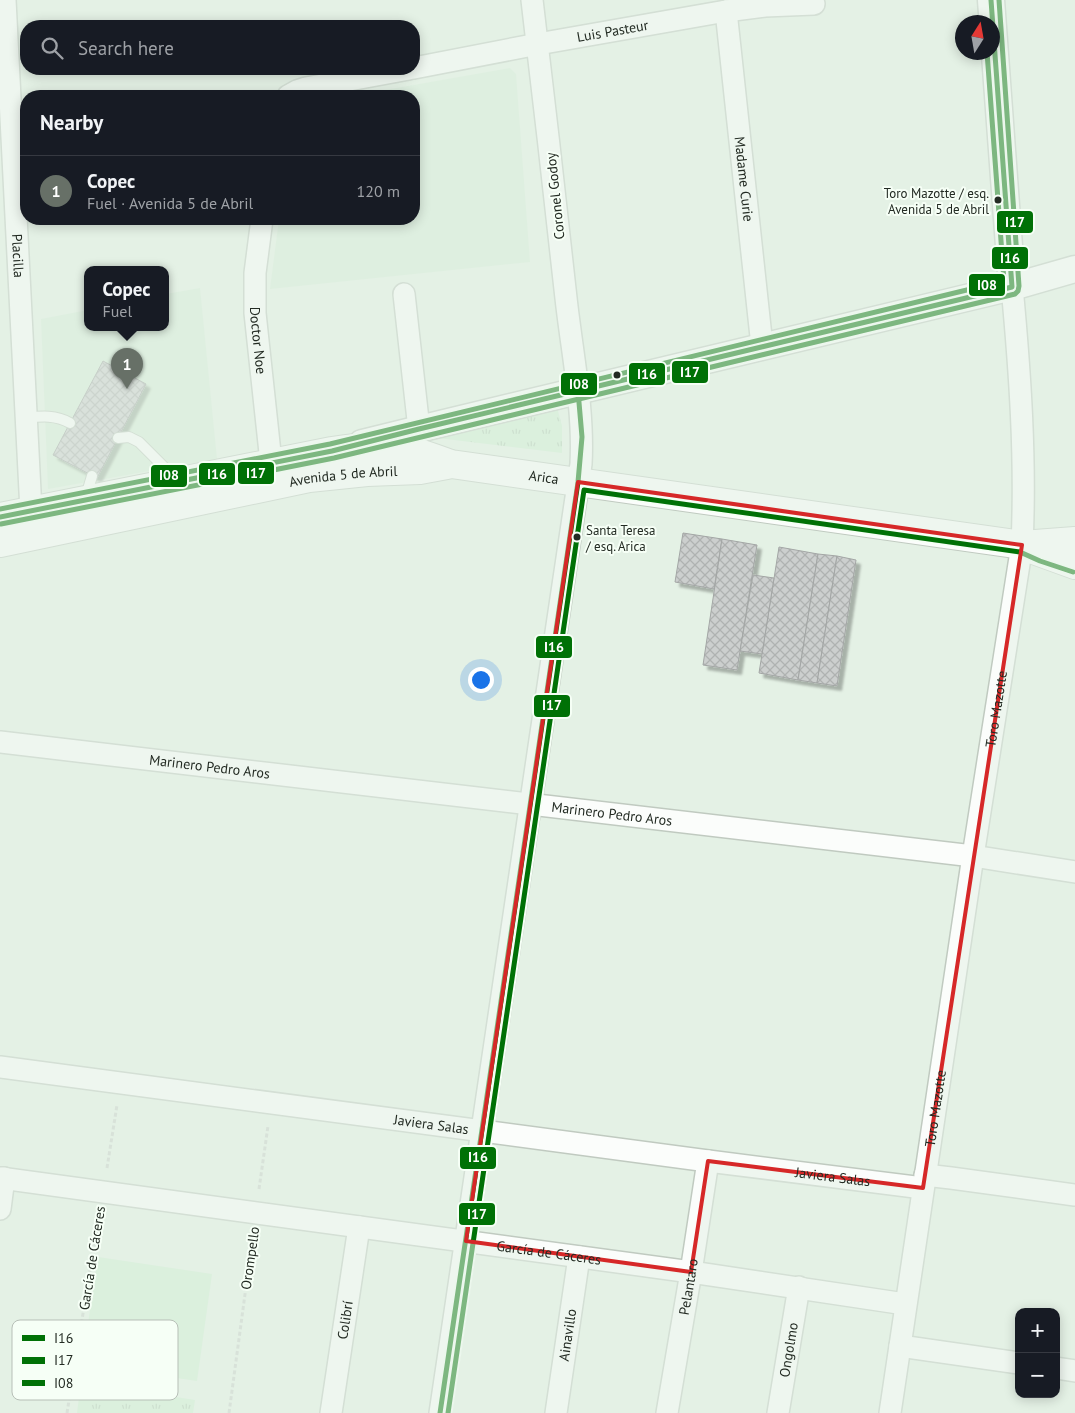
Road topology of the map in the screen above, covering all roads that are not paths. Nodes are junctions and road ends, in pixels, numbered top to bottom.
1 (5, 0) edge
2 (532, 0) edge
3 (991, 0) edge
4 (814, 4) dead end
5 (726, 11) junction
6 (538, 44) junction
7 (420, 67) edge
8 (376, 75) edge
9 (300, 90) edge
10 (261, 225) edge
11 (1075, 268) edge
12 (1012, 287) junction
13 (404, 294) dead end
14 (762, 346) junction
15 (578, 391) junction
16 (26, 418) junction
17 (70, 423) dead end
18 (419, 429) junction
19 (118, 438) dead end
20 (332, 451) junction
21 (271, 462) junction
22 (451, 464) junction
23 (178, 481) junction
24 (578, 482) junction
25 (31, 511) junction
26 (0, 517) edge
27 (1075, 541) edge
28 (0, 543) edge
29 (1022, 545) junction
30 (1075, 565) edge
31 (0, 742) edge
32 (530, 804) junction
33 (973, 856) junction
34 (1075, 872) edge
35 (0, 1067) edge
36 (482, 1130) junction
37 (708, 1161) junction
38 (2, 1178) edge
39 (924, 1182) junction
40 (1075, 1195) edge
41 (0, 1209) edge
42 (359, 1227) junction
43 (466, 1241) junction
44 (579, 1257) junction
45 (691, 1272) junction
46 (799, 1288) junction
47 (906, 1304) junction
48 (900, 1346) junction
49 (1015, 1362) edge
50 (1060, 1369) edge
51 (1075, 1371) edge
52 (331, 1413) edge
53 (440, 1413) edge
54 (556, 1413) edge
55 (667, 1413) edge
56 (778, 1413) edge
57 (890, 1413) edge

1 - 16 street, Placilla
2 - 6 street, Coronel Godoy
3 - 12 street, Toro Mazotte
4 - 5 street, Luis Pasteur
5 - 6 street, Luis Pasteur
5 - 14 street, Madame Curie
6 - 7 street, Luis Pasteur
6 - 15 street, Coronel Godoy
8 - 9 street
10 - 21 street, Doctor Noe
11 - 12 street, Avenida 5 de Abril
12 - 14 street, Avenida 5 de Abril
12 - 29 street, Toro Mazotte
13 - 18 street
14 - 15 street, Avenida 5 de Abril
15 - 18 street, Avenida 5 de Abril
15 - 24 street, Coronel Godoy
16 - 17 lane
16 - 25 street, Placilla
18 - 20 street, Avenida 5 de Abril
19 - 23 lane
20 - 21 main road, Avenida 5 de Abril
20 - 22 main road, Avenida 5 de Abril
21 - 23 main road, Avenida 5 de Abril
22 - 24 main road, Arica
22 - 28 main road, Avenida 5 de Abril
23 - 25 main road, Avenida 5 de Abril
24 - 29 main road, Arica
24 - 32 street, Coronel Godoy
25 - 26 main road, Avenida 5 de Abril
27 - 29 main road, Arica
29 - 30 main road, Arica
29 - 33 street, Toro Mazotte
31 - 32 street, Marinero Pedro Aros
32 - 33 street, Marinero Pedro Aros
32 - 36 street, Coronel Godoy
33 - 34 street, Marinero Pedro Aros
33 - 39 street, Toro Mazotte
35 - 36 street, Javiera Salas
36 - 37 street, Javiera Salas
36 - 43 street, Coronel Godoy
37 - 39 street, Javiera Salas
37 - 45 street, Pelantaro
38 - 41 street
38 - 42 street, García de Cáceres
39 - 40 street, Javiera Salas
39 - 47 street, Toro Mazotte
42 - 43 street, García de Cáceres
42 - 52 street, Colibrí
43 - 44 street, García de Cáceres
43 - 53 street, Coronel Godoy
44 - 45 street, García de Cáceres
44 - 54 street, Ainavillo
45 - 46 street, García de Cáceres
45 - 55 street, Pelantaro
46 - 47 street, García de Cáceres
46 - 56 street, Ongolmo
47 - 48 street, Toro Mazotte
48 - 49 street
48 - 57 street, Toro Mazotte
50 - 51 street

